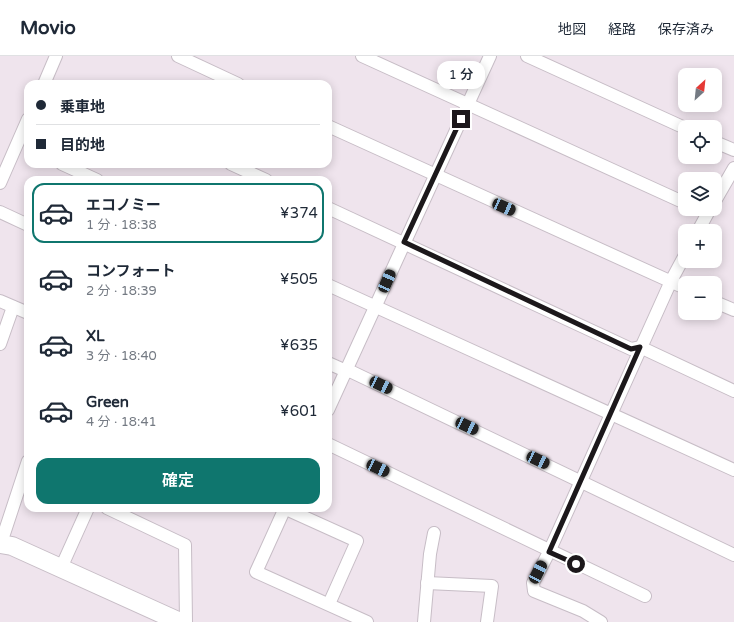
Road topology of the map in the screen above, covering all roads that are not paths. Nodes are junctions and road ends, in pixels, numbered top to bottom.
1 (56, 56) edge
2 (178, 56) edge
3 (362, 56) edge
4 (490, 56) edge
5 (527, 56) edge
6 (48, 80) edge
7 (229, 80) edge
8 (468, 105) junction
9 (678, 125) edge
10 (332, 128) edge
11 (722, 145) edge
12 (23, 146) edge
13 (734, 150) edge
14 (71, 168) edge
15 (240, 168) edge
16 (734, 168) edge
17 (88, 176) edge
18 (257, 176) edge
19 (435, 176) junction
20 (0, 183) edge
21 (722, 189) edge
22 (678, 200) edge
23 (332, 210) edge
24 (0, 212) edge
25 (24, 223) edge
26 (404, 242) junction
27 (678, 268) edge
28 (671, 281) junction
29 (678, 284) edge
30 (332, 287) edge
31 (0, 302) edge
32 (722, 305) edge
33 (375, 306) junction
34 (13, 308) junction
35 (734, 310) edge
36 (24, 312) edge
37 (0, 344) edge
38 (640, 347) junction
39 (332, 365) edge
40 (346, 371) junction
41 (734, 391) edge
42 (332, 401) edge
43 (611, 414) junction
44 (332, 446) edge
45 (734, 470) edge
46 (24, 474) edge
47 (581, 481) junction
48 (86, 512) edge
49 (115, 512) edge
50 (283, 512) edge
51 (294, 512) edge
52 (434, 532) dead end
53 (0, 545) edge
54 (549, 552) junction
55 (734, 555) edge
56 (61, 568) junction
57 (427, 583) junction
58 (645, 596) dead end
59 (329, 604) junction
60 (180, 622) edge
61 (186, 622) edge
62 (367, 622) edge
63 (424, 622) edge
64 (487, 622) edge
65 (601, 622) edge

1 - 6 street
2 - 7 street
3 - 8 street
4 - 8 street
5 - 9 street
8 - 19 street
8 - 22 street
10 - 19 street
11 - 13 street
12 - 20 street
14 - 17 street
15 - 18 street
16 - 21 street
19 - 26 street
19 - 28 street
23 - 26 street
24 - 25 street
26 - 33 street
26 - 38 street
27 - 28 street
28 - 29 street
28 - 38 street
30 - 33 street
31 - 34 street
32 - 35 street
33 - 40 street
33 - 43 street
34 - 36 street
34 - 37 street
38 - 41 street
38 - 43 street
39 - 40 street
40 - 42 street
40 - 47 street
43 - 45 street
43 - 47 street
44 - 54 street
46 - 53 street
47 - 54 street
47 - 55 street
48 - 56 street
49 - 61 street
50 - 59 street
51 - 59 street
52 - 57 street
53 - 56 street
54 - 58 street
54 - 65 street
56 - 60 street
57 - 63 street
57 - 64 street
59 - 62 street

